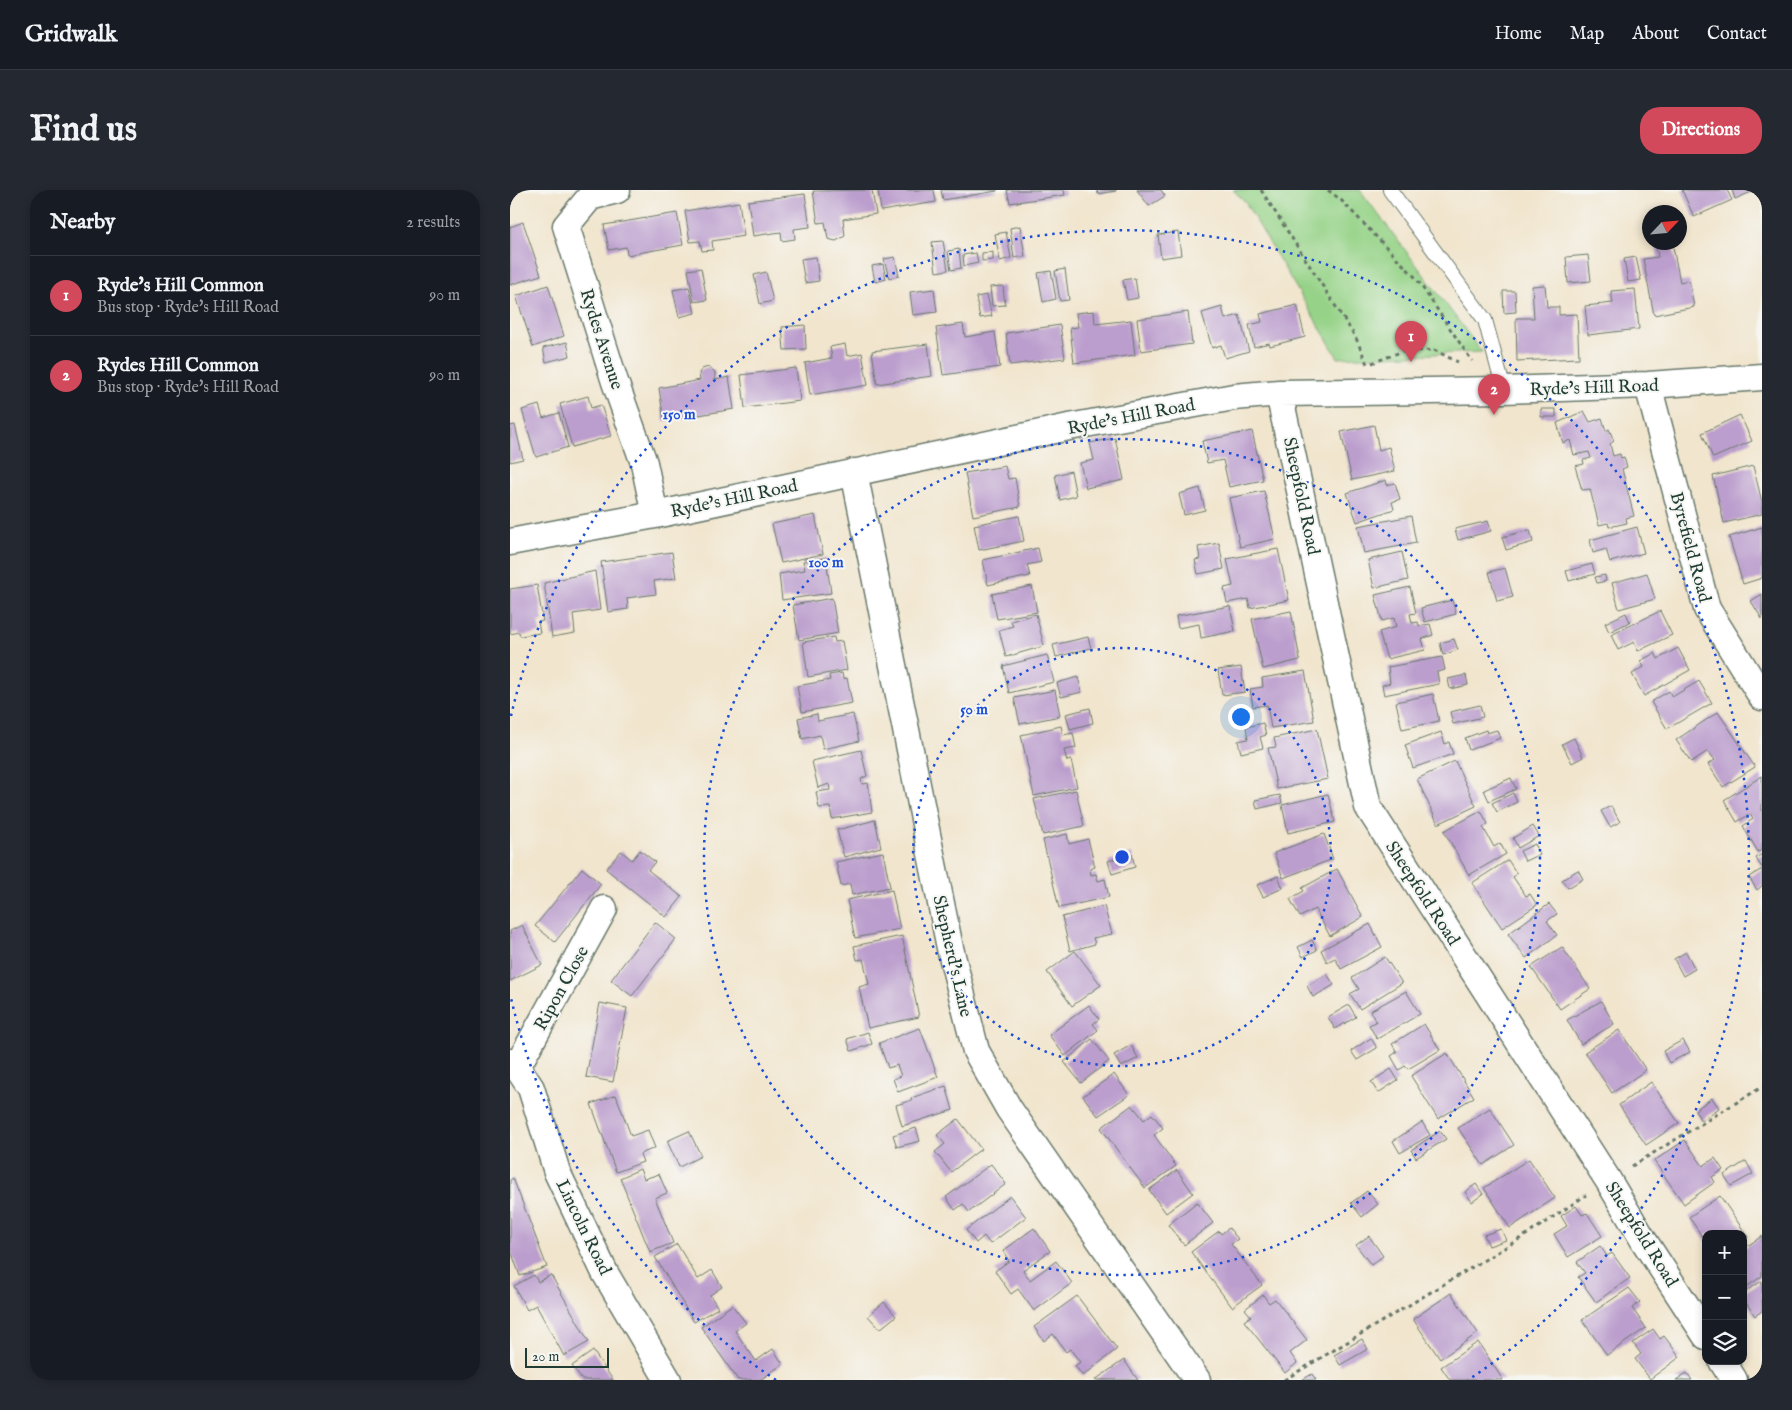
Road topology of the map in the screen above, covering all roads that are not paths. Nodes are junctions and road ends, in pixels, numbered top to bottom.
1 (618, 190) edge
2 (1390, 190) edge
3 (1762, 377) edge
4 (1502, 382) junction
5 (1648, 385) junction
6 (1279, 393) junction
7 (854, 472) junction
8 (655, 514) junction
9 (510, 542) edge
10 (1762, 697) edge
11 (604, 909) dead end
12 (514, 1065) edge
13 (1702, 1330) edge
14 (1725, 1365) edge
15 (668, 1380) edge
16 (1197, 1380) edge
17 (1734, 1380) edge

1 - 8 street, Rydes Avenue
2 - 4 lane
3 - 5 street, Ryde's Hill Road
4 - 5 street, Ryde's Hill Road
4 - 6 street, Ryde's Hill Road
5 - 10 street, Byrefield Road
6 - 7 street, Ryde's Hill Road
6 - 13 street, Sheepfold Road
7 - 8 street, Ryde's Hill Road
7 - 16 street, Shepherd's Lane
8 - 9 street, Ryde's Hill Road
11 - 12 street, Ripon Close
12 - 15 street, Lincoln Road
14 - 17 street

